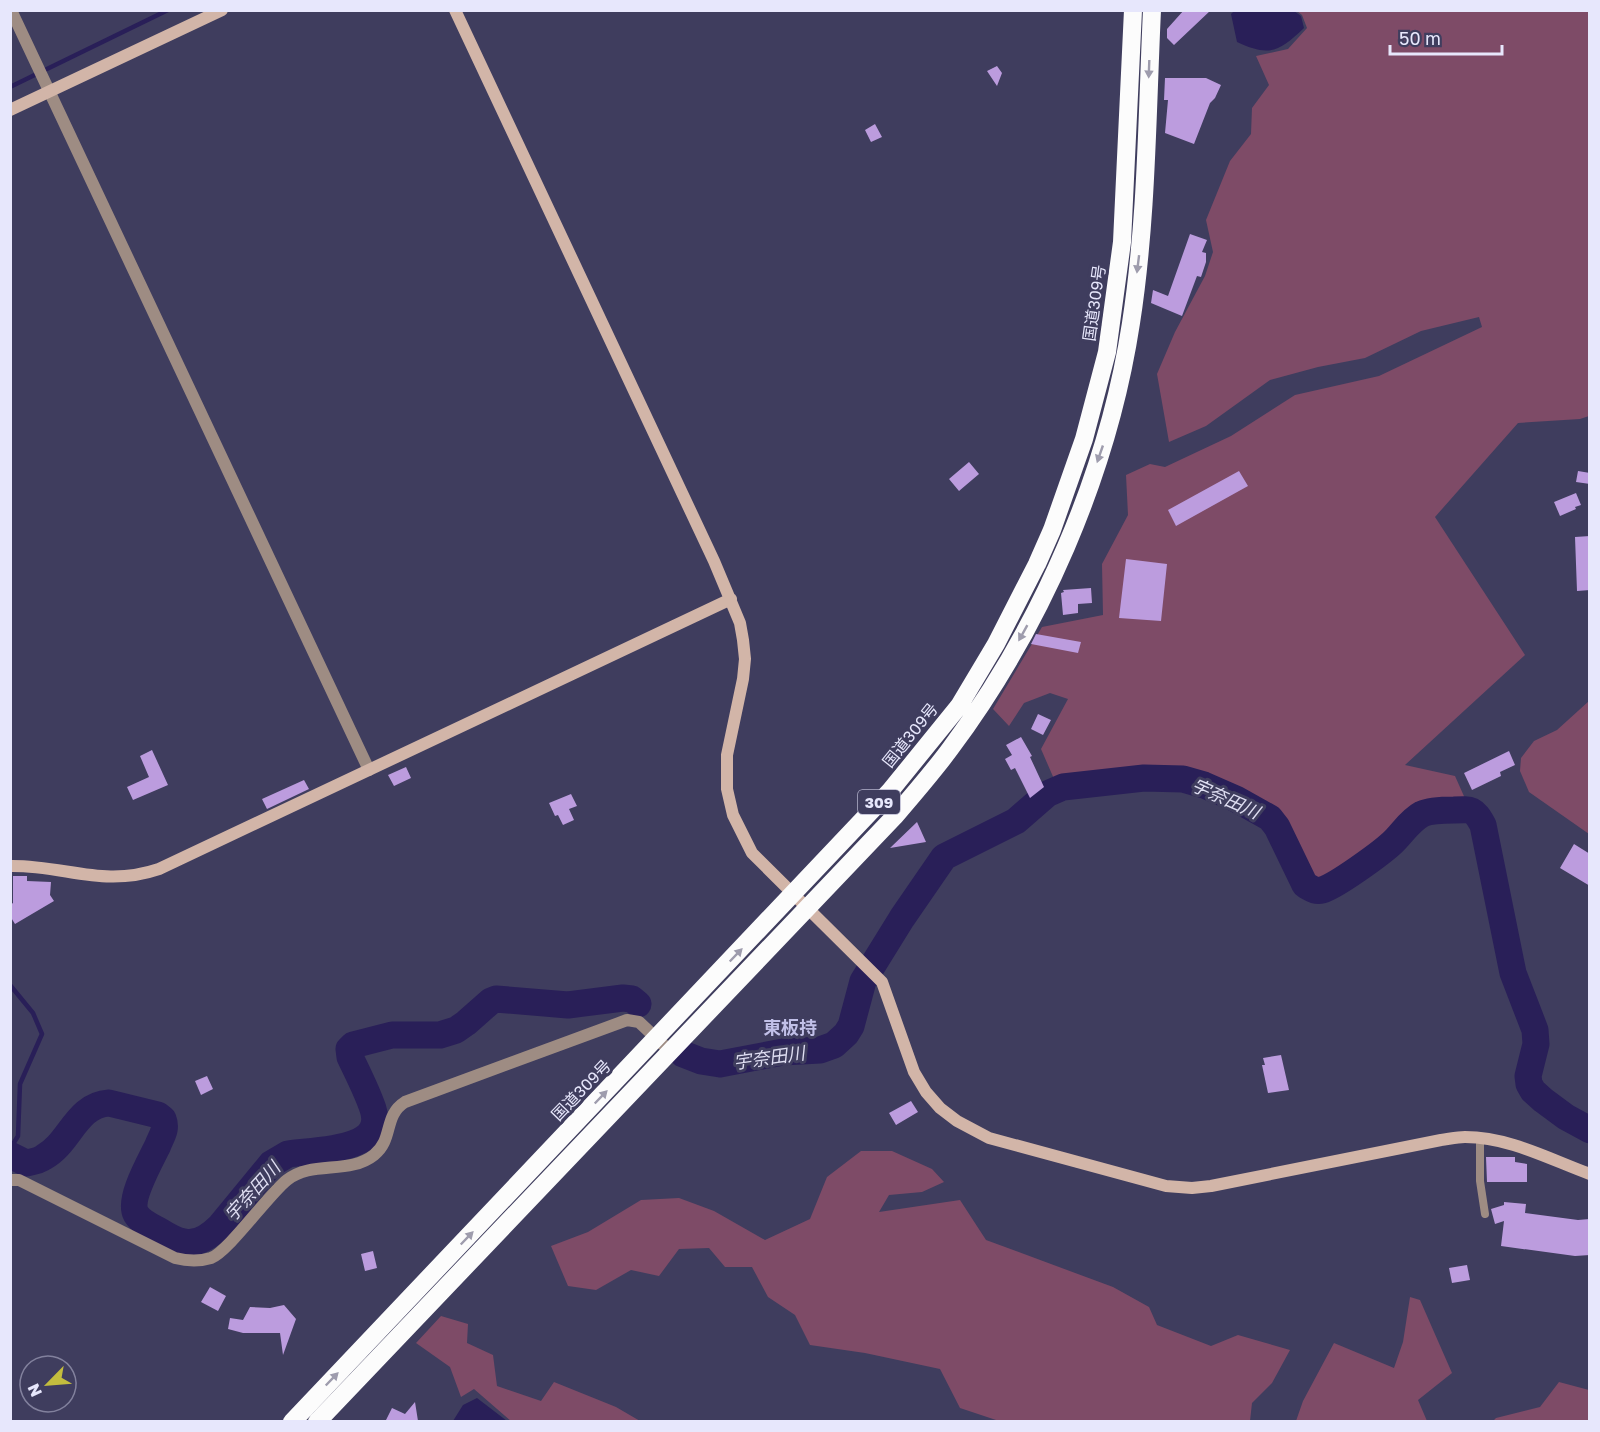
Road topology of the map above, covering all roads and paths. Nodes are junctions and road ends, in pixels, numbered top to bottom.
1 (11, 10) edge
2 (222, 10) edge
3 (455, 10) edge
4 (1132, 10) edge
5 (1152, 10) edge
6 (50, 92) junction
7 (10, 110) edge
8 (731, 599) junction
9 (369, 770) junction
10 (10, 866) edge
11 (793, 895) junction
12 (808, 909) junction
13 (657, 1038) junction
14 (671, 1052) junction
15 (1480, 1139) junction
16 (1590, 1174) edge
17 (10, 1180) edge
18 (1485, 1214) dead end
19 (292, 1422) edge
20 (317, 1422) edge

1 - 6 street
2 - 6 street
3 - 8 street
4 - 11 highway, 国道309号 / 309
5 -> 12 highway, 309
6 - 7 street
6 - 9 street
8 - 9 street
8 - 11 street
9 - 10 street
11 - 12 street
13 -> 11 highway, 国道309号 / 309
12 - 14 highway, 309
12 - 15 street
13 - 14 street
13 - 17 street
19 -> 13 highway, 国道309号 / 309
14 - 20 highway, 309
15 - 16 street
15 - 18 lane

